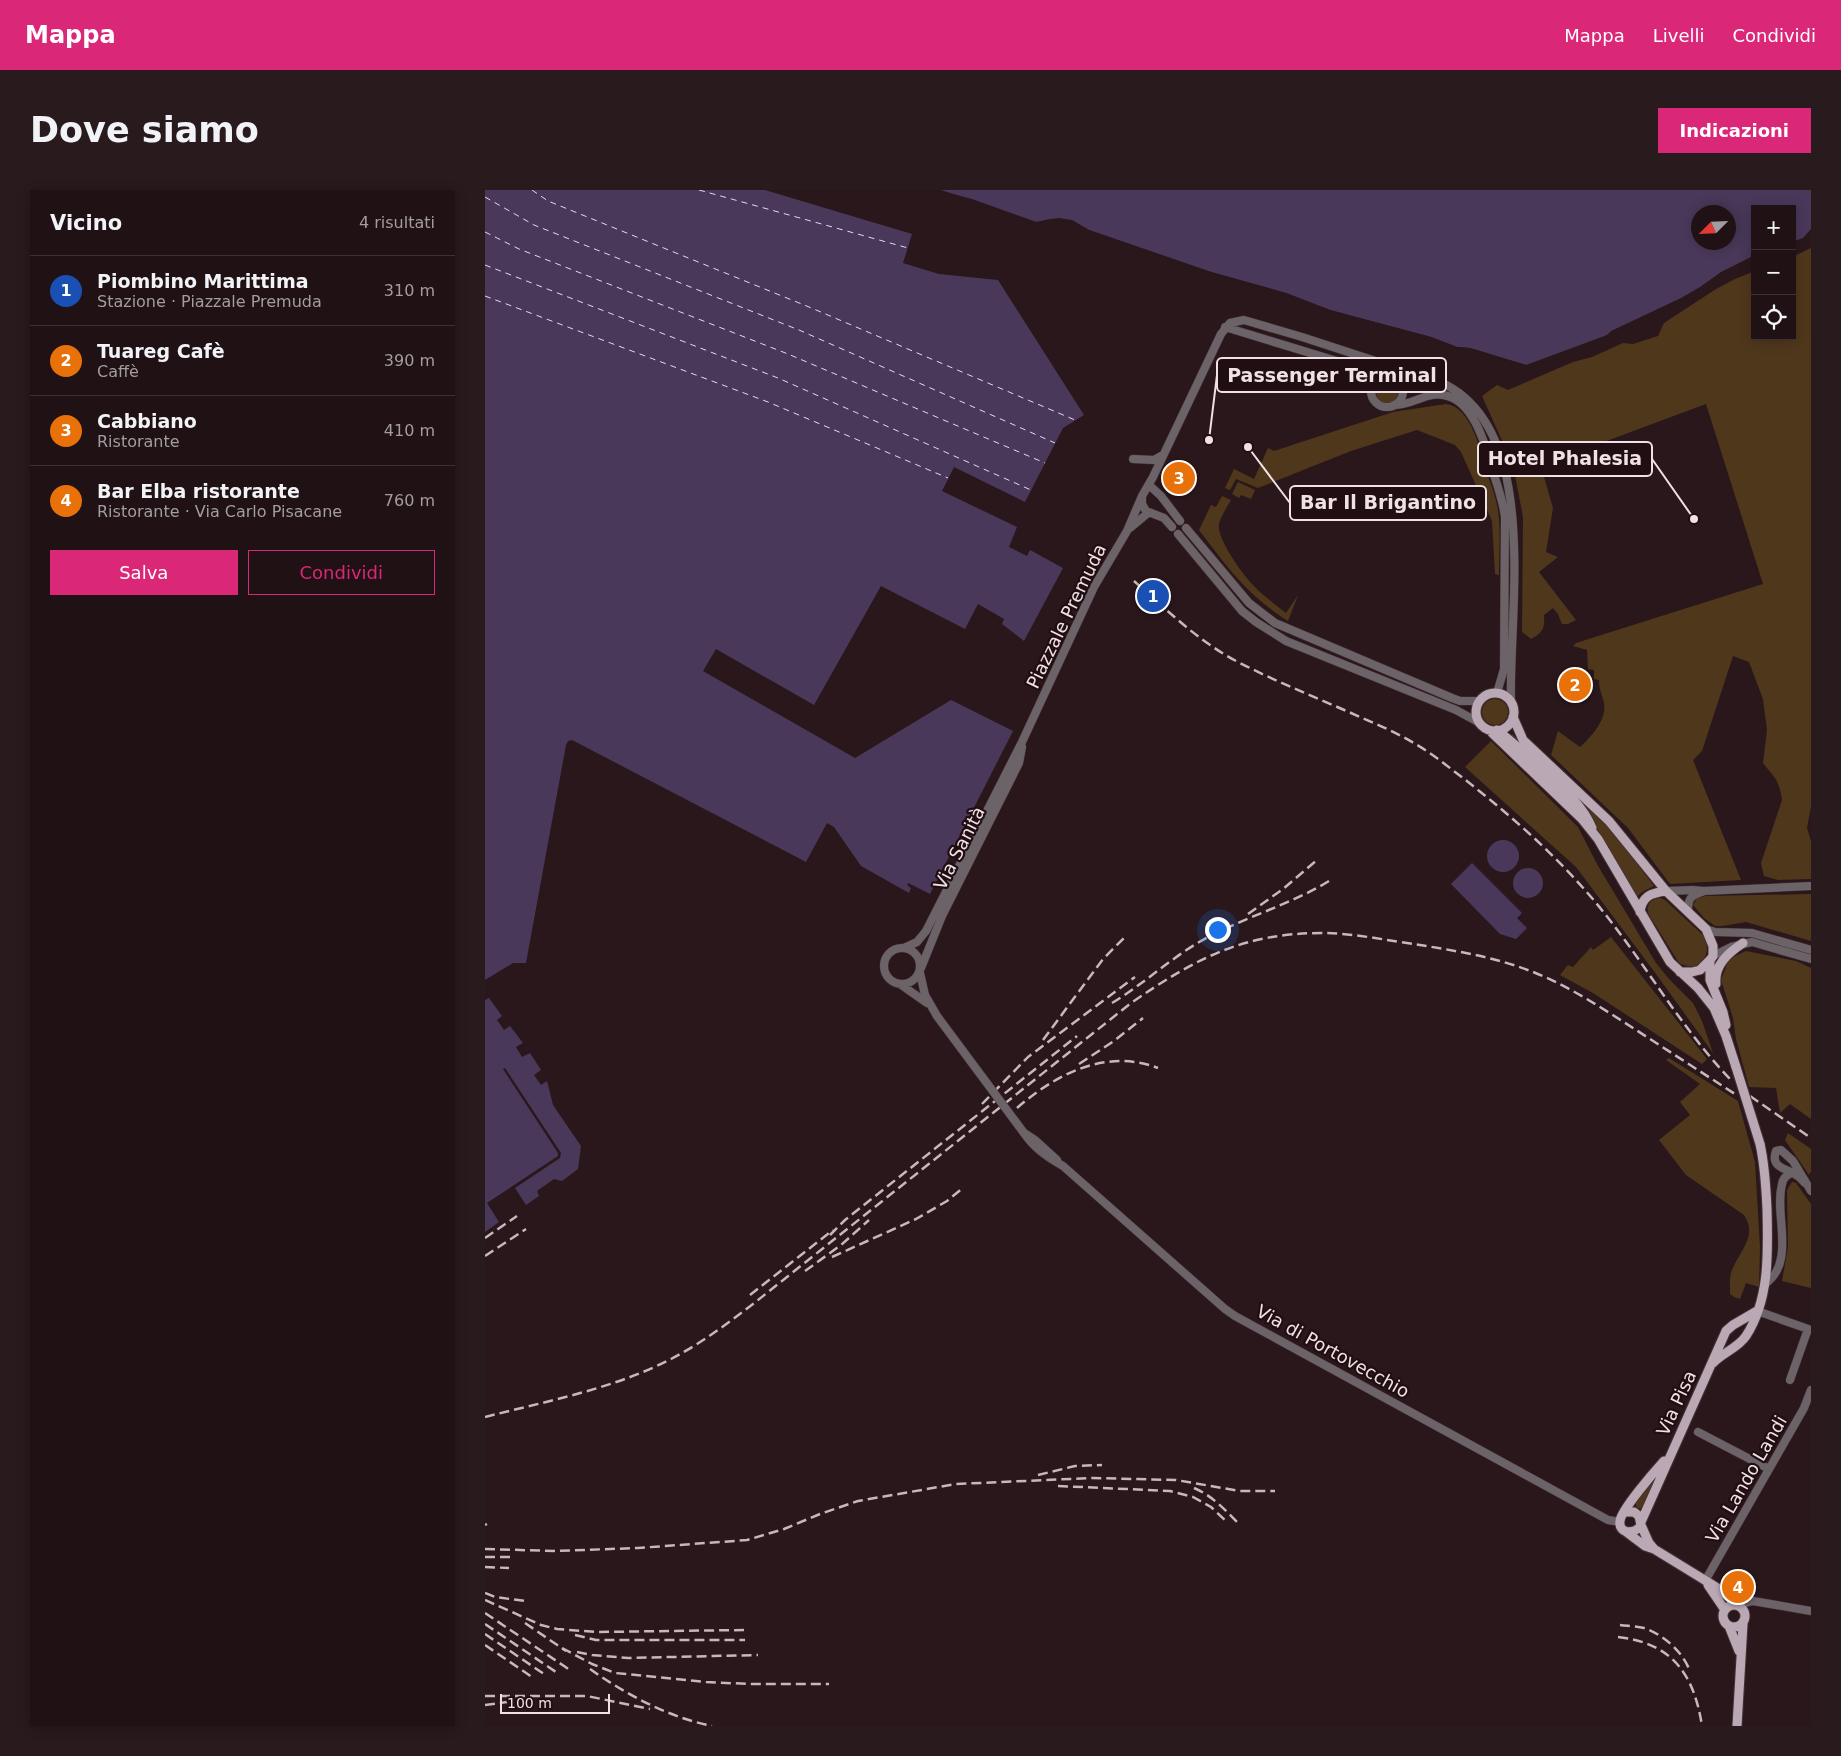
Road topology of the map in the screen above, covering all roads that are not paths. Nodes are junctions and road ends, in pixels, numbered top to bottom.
1 (1225, 327) junction
2 (1396, 368) junction
3 (1379, 377) junction
4 (1399, 380) junction
5 (1452, 387) junction
6 (1371, 388) junction
7 (1394, 405) junction
8 (1163, 455) junction
9 (1133, 459) dead end
10 (1149, 485) junction
11 (1142, 496) junction
12 (1166, 503) junction
13 (1148, 513) junction
14 (1157, 515) junction
15 (1180, 521) dead end
16 (1172, 527) dead end
17 (1186, 528) dead end
18 (1127, 531) junction
19 (1178, 534) dead end
20 (1497, 693) junction
21 (1479, 701) junction
22 (1511, 703) junction
23 (1034, 716) joint
24 (1513, 717) junction
25 (1478, 722) junction
26 (1493, 730) junction
27 (1023, 742) junction
28 (1811, 886) edge
29 (1666, 891) junction
30 (1703, 891) junction
31 (1687, 911) junction
32 (1640, 912) junction
33 (1706, 928) junction
34 (1743, 944) junction
35 (904, 948) junction
36 (1811, 950) edge
37 (1712, 958) junction
38 (1811, 959) edge
39 (920, 970) junction
40 (1679, 972) junction
41 (900, 984) junction
42 (1719, 999) junction
43 (929, 1006) junction
44 (1726, 1036) junction
45 (1791, 1173) junction
46 (1805, 1183) junction
47 (1811, 1191) edge
48 (1765, 1284) junction
49 (1757, 1311) junction
50 (1809, 1329) edge
51 (1724, 1336) junction
52 (1734, 1346) junction
53 (1711, 1365) junction
54 (1790, 1380) dead end
55 (1811, 1390) edge
56 (1698, 1432) dead end
57 (1670, 1454) junction
58 (1769, 1469) junction
59 (1625, 1512) junction
60 (1620, 1522) junction
61 (1641, 1523) junction
62 (1625, 1531) junction
63 (1654, 1549) junction
64 (1705, 1581) junction
65 (1738, 1606) junction
66 (1725, 1610) junction
67 (1811, 1612) edge
68 (1743, 1624) junction
69 (1729, 1626) junction
70 (1741, 1664) junction
71 (1737, 1726) edge

1 - 2 street
1 - 6 street
1 - 8 street
2 - 3 street
2 - 4 street
2 - 5 street
3 - 4 street
3 - 6 street
4 - 5 street
4 - 7 street
5 - 22 street
6 - 7 street
7 - 20 street
8 - 9 street
8 - 10 street
10 - 11 street
10 - 12 street
11 - 13 street
11 - 18 street, Piazzale Premuda
12 - 14 street
12 - 15 street
13 - 14 street
13 - 18 street, Piazzale Premuda
14 - 16 street
17 - 21 street
18 - 23 street, Piazzale Premuda
19 - 25 street
20 - 21 main road
20 - 22 main road
21 - 25 main road
22 - 24 main road
23 - 27 street, Via Sanità
24 - 26 main road
24 - 29 main road
25 - 26 main road
26 - 32 main road
27 - 35 street, Via Sanità
27 - 39 street, Via Sanità
28 - 30 street
29 - 30 street
29 - 31 main road
29 - 32 main road
30 - 31 street
31 - 33 main road
32 - 40 main road
33 - 36 street
33 - 37 main road
34 - 37 street
34 - 38 street
34 - 42 main road
35 - 39 street
35 - 41 street, Via Sanità
37 - 40 main road
37 - 42 main road
39 - 41 street
39 - 43 street, Via di Portovecchio
40 - 44 main road
41 - 43 street, Via di Portovecchio
42 - 44 main road
43 - 60 street, Via di Portovecchio, bridge
44 - 48 main road, bridge
45 - 46 street
45 - 46 street
45 - 48 street
46 - 47 street
48 - 49 main road
49 - 50 street
49 - 51 main road, Via Pisa
49 - 52 main road, Via Pisa
50 - 54 street
51 - 52 main road
51 - 53 main road, Via Pisa
52 - 53 main road, Via Pisa
53 - 57 main road, Via Pisa
55 - 58 street, Via Lando Landi
56 - 58 street
57 - 59 main road, Via Pisa
57 - 61 main road, Via Pisa
58 - 64 street, Via Lando Landi
59 - 60 main road
59 - 61 main road
60 - 62 main road
61 - 62 main road
61 - 63 main road
62 - 63 main road
63 - 64 main road
64 - 65 main road
64 - 66 main road
65 - 66 main road
65 - 67 street
65 - 68 main road
66 - 69 main road
68 - 69 main road
68 - 70 main road
69 - 70 main road
70 - 71 main road

